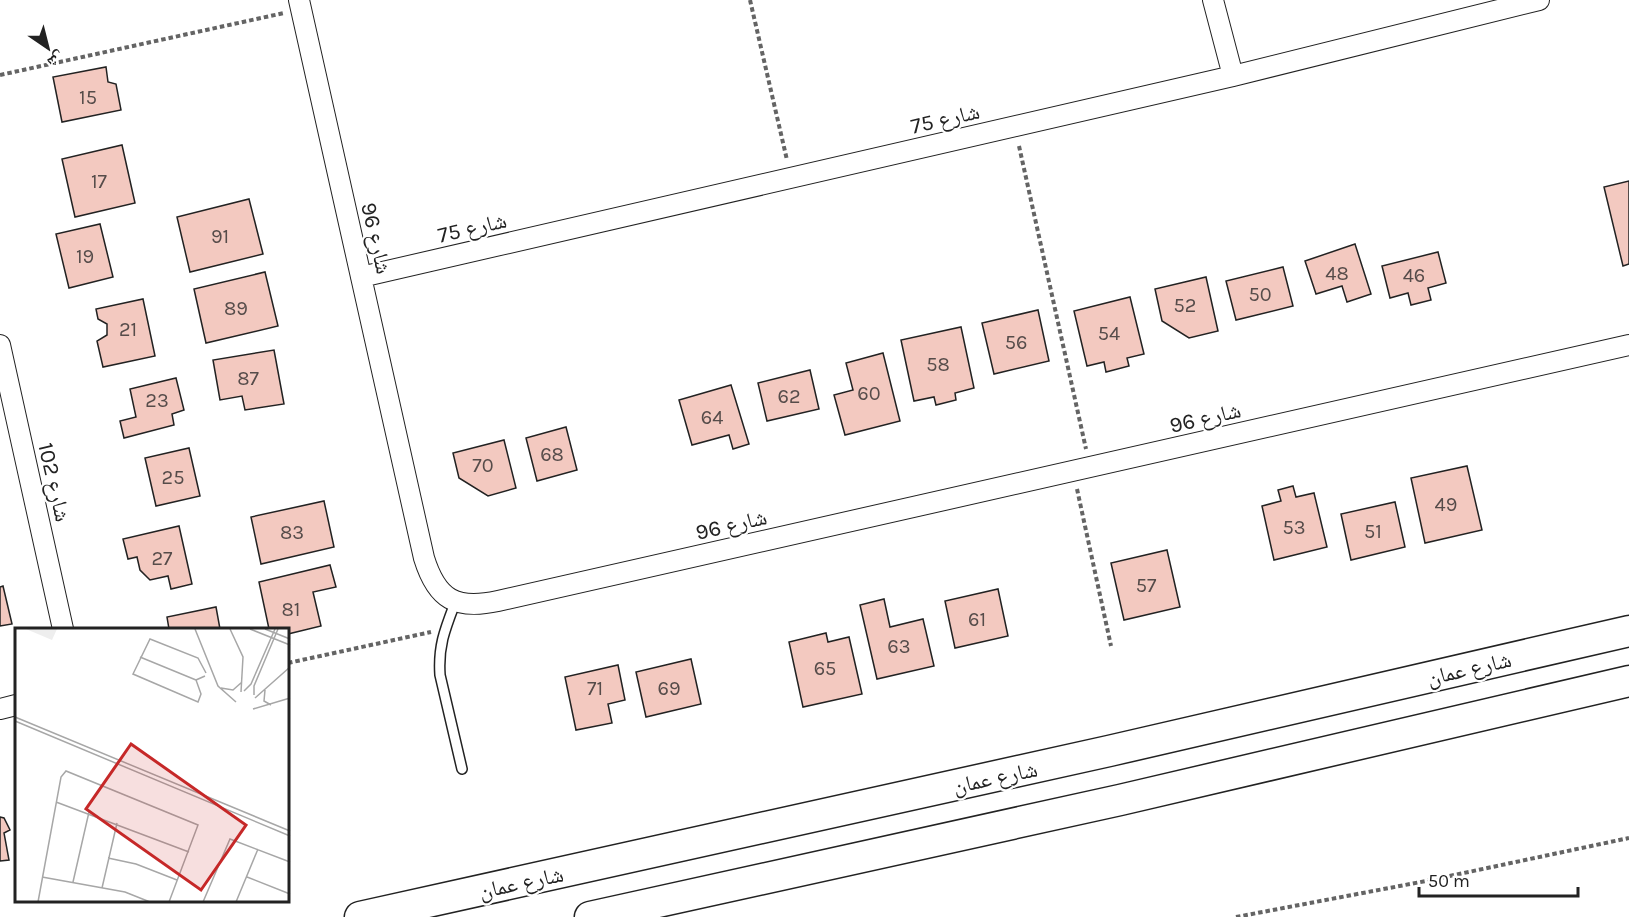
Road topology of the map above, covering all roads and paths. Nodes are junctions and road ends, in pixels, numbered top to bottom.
1 (750, 0) edge
2 (1213, 0) edge
3 (1539, 0) edge
4 (300, 5) edge
5 (0, 75) edge
6 (1233, 76) junction
7 (1015, 127) junction
8 (791, 178) junction
9 (361, 277) junction
10 (0, 345) edge
11 (1629, 345) edge
12 (1082, 469) junction
13 (455, 603) junction
14 (63, 628) edge
15 (445, 629) junction
16 (1629, 631) edge
17 (1111, 646) dead end
18 (290, 663) edge
19 (1629, 681) edge
20 (15, 705) edge
21 (0, 709) edge
22 (462, 769) dead end
23 (1629, 838) edge
24 (360, 917) edge
25 (590, 917) edge
26 (1236, 917) edge

1 - 8 path
2 - 6 street
3 - 6 street, شارع 75
4 - 5 path
4 - 9 street, شارع 96
6 - 7 street, شارع 75
7 - 8 street, شارع 75
7 - 12 path
8 - 9 street, شارع 75
9 - 13 street, شارع 96
10 - 14 street, شارع 102
11 - 12 street, شارع 96
12 - 13 street, شارع 96
12 - 17 path
13 - 15 lane
15 - 18 path
15 - 22 lane
16 - 24 main road, شارع عمان
19 - 25 main road
20 - 21 street
23 - 26 path

